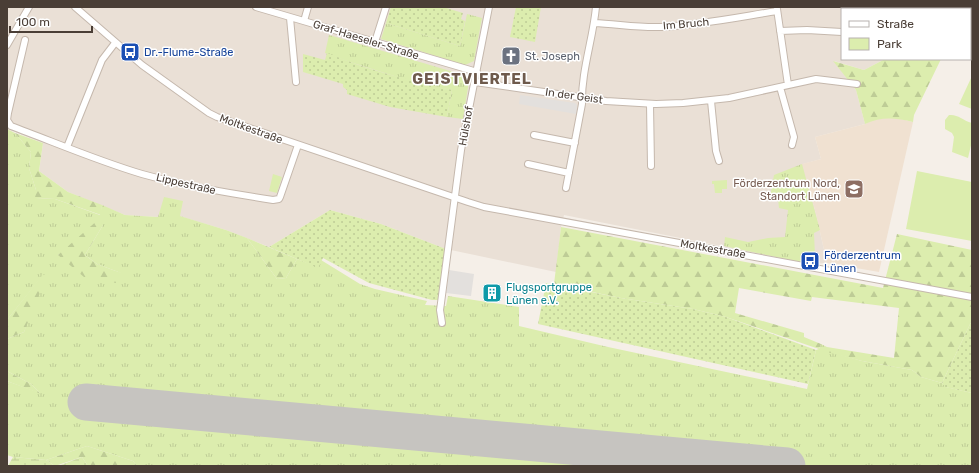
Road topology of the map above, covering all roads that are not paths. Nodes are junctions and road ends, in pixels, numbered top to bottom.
1 (28, 7) edge
2 (75, 7) edge
3 (256, 7) edge
4 (308, 7) edge
5 (386, 7) edge
6 (489, 7) edge
7 (596, 7) edge
8 (777, 9) edge
9 (290, 18) junction
10 (304, 21) junction
11 (594, 23) junction
12 (780, 31) junction
13 (841, 32) edge
14 (25, 40) dead end
15 (375, 42) junction
16 (115, 43) junction
17 (7, 45) edge
18 (476, 72) junction
19 (296, 82) dead end
20 (475, 82) junction
21 (857, 84) dead end
22 (788, 85) junction
23 (780, 87) junction
24 (582, 97) junction
25 (711, 101) junction
26 (650, 104) junction
27 (534, 135) dead end
28 (575, 143) junction
29 (298, 145) junction
30 (792, 145) dead end
31 (67, 147) junction
32 (719, 161) dead end
33 (528, 164) dead end
34 (651, 166) dead end
35 (569, 172) junction
36 (566, 188) dead end
37 (455, 197) junction
38 (972, 298) edge
39 (442, 323) dead end

1 - 17 street
2 - 16 street, Moltkestraße
3 - 9 street, Graf-Haeseler-Straße
4 - 10 street
5 - 15 street
6 - 18 street, Hülshof
7 - 11 street
8 - 11 street, Im Bruch
8 - 12 street
9 - 10 street, Graf-Haeseler-Straße
9 - 19 street
10 - 15 street, Graf-Haeseler-Straße
11 - 24 street
12 - 13 street
12 - 22 street
14 - 31 street, Lippestraße
15 - 18 street, Graf-Haeseler-Straße
16 - 29 street, Moltkestraße
16 - 31 street
18 - 20 street, Hülshof
20 - 24 street, In der Geist
20 - 37 street, Hülshof
21 - 22 street, In der Geist
22 - 23 street, In der Geist
23 - 25 street, In der Geist
23 - 30 street
24 - 26 street, In der Geist
24 - 28 street
25 - 26 street, In der Geist
25 - 32 street
26 - 34 street
27 - 28 street
28 - 35 street
29 - 31 street, Lippestraße
29 - 37 street, Moltkestraße
33 - 35 street
35 - 36 street
37 - 38 street, Moltkestraße
37 - 39 street

